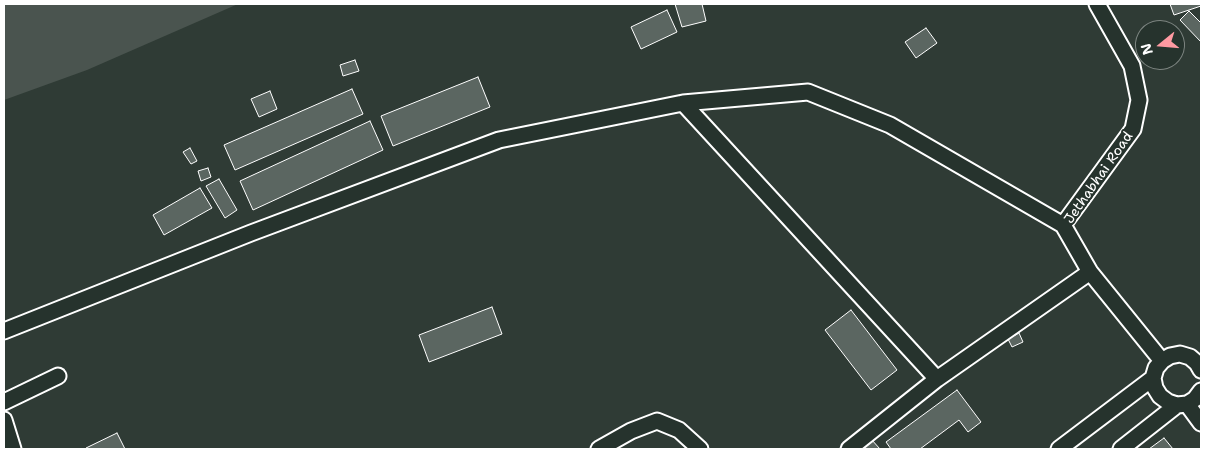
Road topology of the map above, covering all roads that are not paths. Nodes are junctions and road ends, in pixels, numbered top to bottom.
1 (1097, 4) edge
2 (683, 103) junction
3 (1063, 224) junction
4 (1090, 272) junction
5 (4, 331) edge
6 (1162, 361) junction
7 (1200, 364) edge
8 (58, 376) dead end
9 (1153, 378) junction
10 (936, 379) junction
11 (1201, 391) edge
12 (4, 402) edge
13 (1182, 404) junction
14 (4, 420) edge
15 (1201, 422) edge
16 (13, 449) edge
17 (599, 449) edge
18 (700, 449) edge
19 (849, 449) edge
20 (1059, 449) edge
21 (1121, 449) edge

1 - 3 street, Jethabhai Road
2 - 3 street
2 - 5 street
2 - 10 street
3 - 4 street, Jethabhai Road
4 - 6 street, Jethabhai Road
4 - 10 street
6 - 7 street
6 - 9 street
8 - 12 street
9 - 13 street
9 - 20 street
10 - 19 street
11 - 13 street
13 - 15 street
13 - 21 street
14 - 16 street
17 - 18 street

